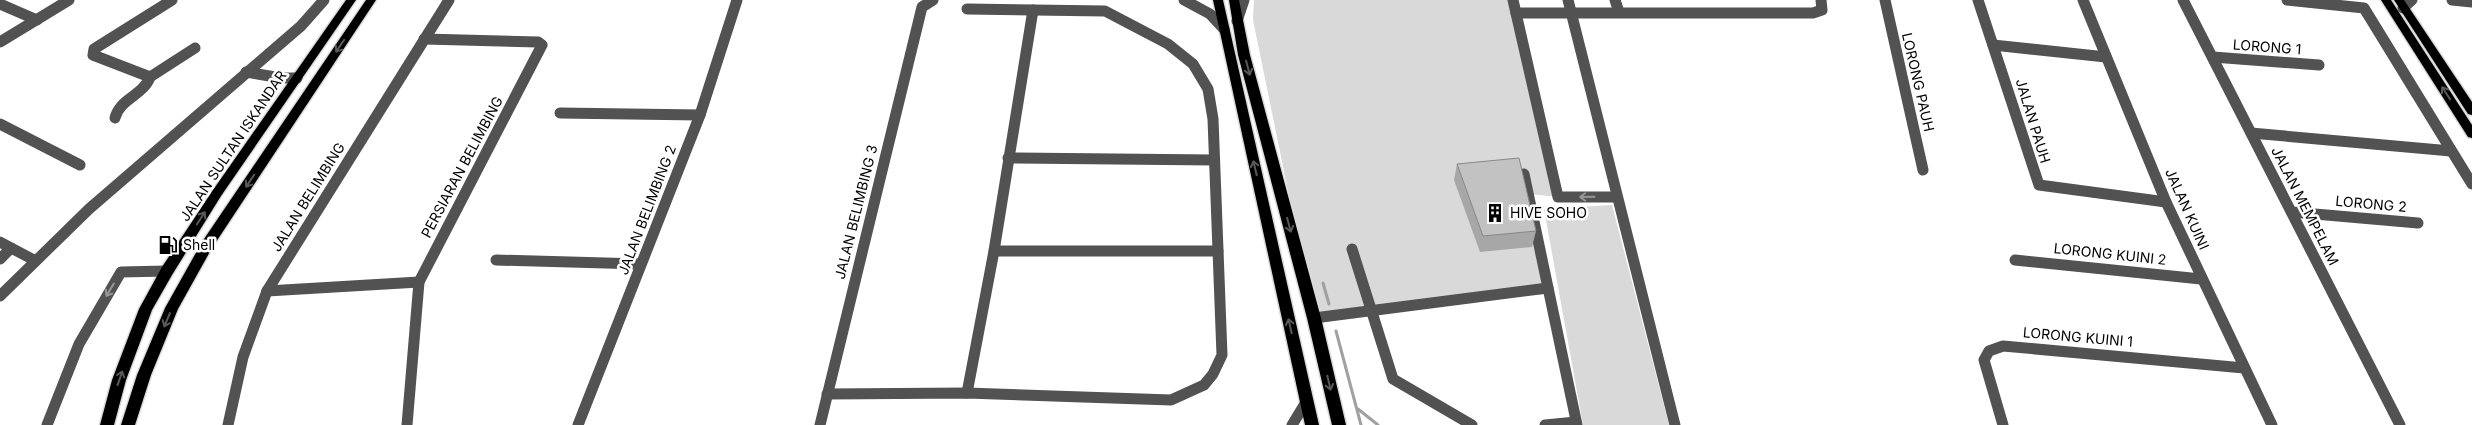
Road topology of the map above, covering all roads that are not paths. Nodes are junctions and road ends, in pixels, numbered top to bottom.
1 (69, 0) edge
2 (172, 0) edge
3 (324, 0) edge
4 (351, 0) edge
5 (449, 0) edge
6 (933, 0) edge
7 (1184, 0) edge
8 (1218, 0) edge
9 (1234, 0) edge
10 (1244, 0) edge
11 (1513, 0) edge
12 (1568, 0) edge
13 (1615, 0) edge
14 (1720, 0) edge
15 (1821, 0) edge
16 (1885, 0) edge
17 (1978, 0) edge
18 (2083, 0) edge
19 (2183, 0) edge
20 (2287, 0) edge
21 (2386, 0) edge
22 (2452, 0) edge
23 (739, 1) edge
24 (371, 2) edge
25 (2405, 2) edge
26 (2472, 2) edge
27 (919, 3) edge
28 (0, 4) edge
29 (2362, 4) edge
30 (968, 10) dead end
31 (1033, 10) junction
32 (1571, 12) junction
33 (1619, 12) junction
34 (1724, 12) junction
35 (1516, 13) junction
36 (37, 20) junction
37 (1237, 21) junction
38 (1224, 29) junction
39 (424, 39) junction
40 (0, 42) edge
41 (1994, 45) junction
42 (195, 48) dead end
43 (2106, 57) junction
44 (2213, 57) junction
45 (2319, 65) dead end
46 (246, 72) junction
47 (150, 77) junction
48 (297, 78) junction
49 (2472, 111) edge
50 (560, 113) dead end
51 (700, 115) junction
52 (115, 118) dead end
53 (0, 124) edge
54 (2251, 133) junction
55 (2472, 134) edge
56 (2451, 151) junction
57 (1008, 158) junction
58 (1214, 160) junction
59 (80, 165) dead end
60 (1923, 170) dead end
61 (1524, 174) edge
62 (2472, 184) edge
63 (1616, 197) junction
64 (2166, 202) junction
65 (2292, 212) junction
66 (2418, 223) dead end
67 (5, 245) edge
68 (1352, 249) dead end
69 (994, 251) junction
70 (1218, 251) junction
71 (0, 259) edge
72 (34, 260) junction
73 (496, 260) dead end
74 (2015, 260) dead end
75 (642, 264) junction
76 (167, 271) junction
77 (2201, 279) junction
78 (419, 282) junction
79 (1548, 288) junction
80 (267, 291) junction
81 (0, 296) edge
82 (1370, 310) junction
83 (1314, 318) junction
84 (2244, 368) junction
85 (967, 393) junction
86 (827, 394) junction
87 (1306, 402) junction
88 (1576, 424) edge
89 (47, 425) edge
90 (107, 425) edge
91 (128, 425) edge
92 (228, 425) edge
93 (407, 425) edge
94 (578, 425) edge
95 (820, 425) edge
96 (1292, 425) edge
97 (1312, 425) edge
98 (1339, 425) edge
99 (1472, 425) edge
100 (1544, 425) edge
101 (1676, 425) edge
102 (2003, 425) edge
103 (2272, 425) edge
104 (2400, 425) edge

1 - 36 street
2 - 47 street
3 - 46 street
4 - 48 main road, JALAN SULTAN ISKANDAR
5 - 39 street, JALAN BELIMBING
6 - 27 street, JALAN BELIMBING 3
7 - 38 street
8 - 38 main road
9 - 37 main road
10 - 37 street
11 - 35 street
12 - 32 street
13 - 33 street
14 - 34 street
15 - 34 street
16 - 60 street, LORONG PAUH
17 - 41 street, JALAN PAUH
18 - 43 street, JALAN KUINI
19 - 44 street, JALAN MEMPELAM
20 - 29 street
55 -> 21 main road
22 - 26 street
23 - 51 street, JALAN BELIMBING 2
24 -> 91 main road
25 - 49 main road
27 - 86 street, JALAN BELIMBING 3
28 - 36 street
29 - 56 street
30 - 31 street
31 - 57 street
31 - 58 street
32 - 33 street
32 - 35 street
32 - 63 street
33 - 34 street
63 -> 35 street
36 - 40 street
37 -> 83 main road
87 -> 38 main road
39 - 78 street, PERSIARAN BELIMBING
39 - 80 street, JALAN BELIMBING
41 - 43 street
41 - 64 street, JALAN PAUH
42 - 47 street
43 - 64 street, JALAN KUINI
44 - 45 street, LORONG 1
44 - 54 street, JALAN MEMPELAM
46 - 48 street
46 - 72 street
47 - 52 street
76 -> 48 main road, JALAN SULTAN ISKANDAR
50 - 51 street
51 - 75 street, JALAN BELIMBING 2
53 - 59 street
54 - 56 street
54 - 65 street, JALAN MEMPELAM
56 - 62 street
57 - 58 street
57 - 69 street
58 - 70 street
61 - 79 street
63 - 101 street
64 - 77 street, JALAN KUINI
65 - 66 street, LORONG 2
65 - 104 street, JALAN MEMPELAM
67 - 71 street
67 - 72 street
68 - 82 street
69 - 70 street
69 - 85 street
70 - 85 street
72 - 81 street
73 - 75 street
74 - 77 street, LORONG KUINI 2
75 - 94 street, JALAN BELIMBING 2
76 -> 89 street
90 -> 76 main road, JALAN SULTAN ISKANDAR
77 - 84 street, JALAN KUINI
78 - 80 street
78 - 93 street, PERSIARAN BELIMBING
79 - 82 street
79 - 88 street
80 - 92 street, JALAN BELIMBING
82 - 83 street
82 - 99 street
83 -> 98 main road
84 - 102 street, LORONG KUINI 1
84 - 103 street, JALAN KUINI
85 - 86 street
86 - 95 street, JALAN BELIMBING 3
87 - 96 street
87 - 97 main road
88 - 100 street

